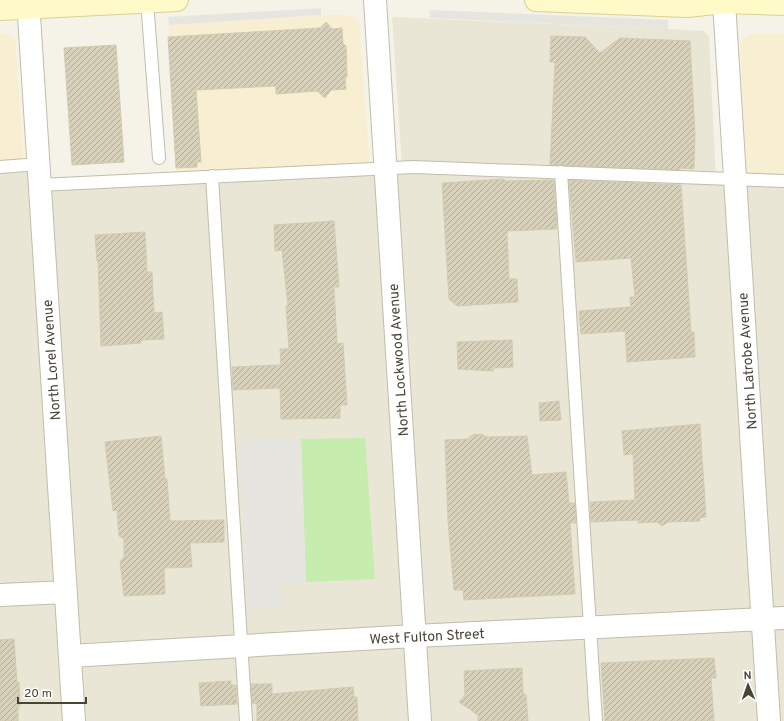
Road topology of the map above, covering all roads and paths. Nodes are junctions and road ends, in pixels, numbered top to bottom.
1 (177, 0) edge
2 (375, 0) edge
3 (536, 0) edge
4 (721, 1) edge
5 (147, 2) junction
6 (29, 4) edge
7 (784, 4) edge
8 (0, 9) edge
9 (159, 158) dead end
10 (0, 166) edge
11 (386, 168) junction
12 (561, 172) junction
13 (39, 174) junction
14 (212, 176) junction
15 (736, 179) junction
16 (784, 181) edge
17 (66, 592) junction
18 (0, 595) edge
19 (774, 618) edge
20 (590, 627) junction
21 (415, 636) junction
22 (241, 646) junction
23 (70, 656) junction
24 (74, 721) edge
25 (246, 721) edge
26 (420, 721) edge
27 (596, 721) edge
28 (770, 721) edge

1 - 5 main road
2 - 11 street, North Lockwood Avenue
3 - 4 main road
4 - 7 main road
4 - 15 street, North Latrobe Avenue
5 - 6 main road
5 - 9 lane
6 - 8 main road
6 - 13 street, North Lorel Avenue
10 - 13 lane
11 - 12 lane
11 - 14 lane
11 - 21 street, North Lockwood Avenue
12 - 15 lane
12 - 20 lane
13 - 14 lane
13 - 17 street, North Lorel Avenue
14 - 22 lane
15 - 16 lane
15 - 19 street, North Latrobe Avenue
17 - 18 street
17 - 23 street, North Lorel Avenue
19 - 20 street, West Fulton Street
19 - 28 street, North Latrobe Avenue
20 - 21 street, West Fulton Street
20 - 27 lane
21 - 22 street, West Fulton Street
21 - 26 street, North Lockwood Avenue
22 - 23 street, West Fulton Street
22 - 25 lane
23 - 24 street, North Lorel Avenue

